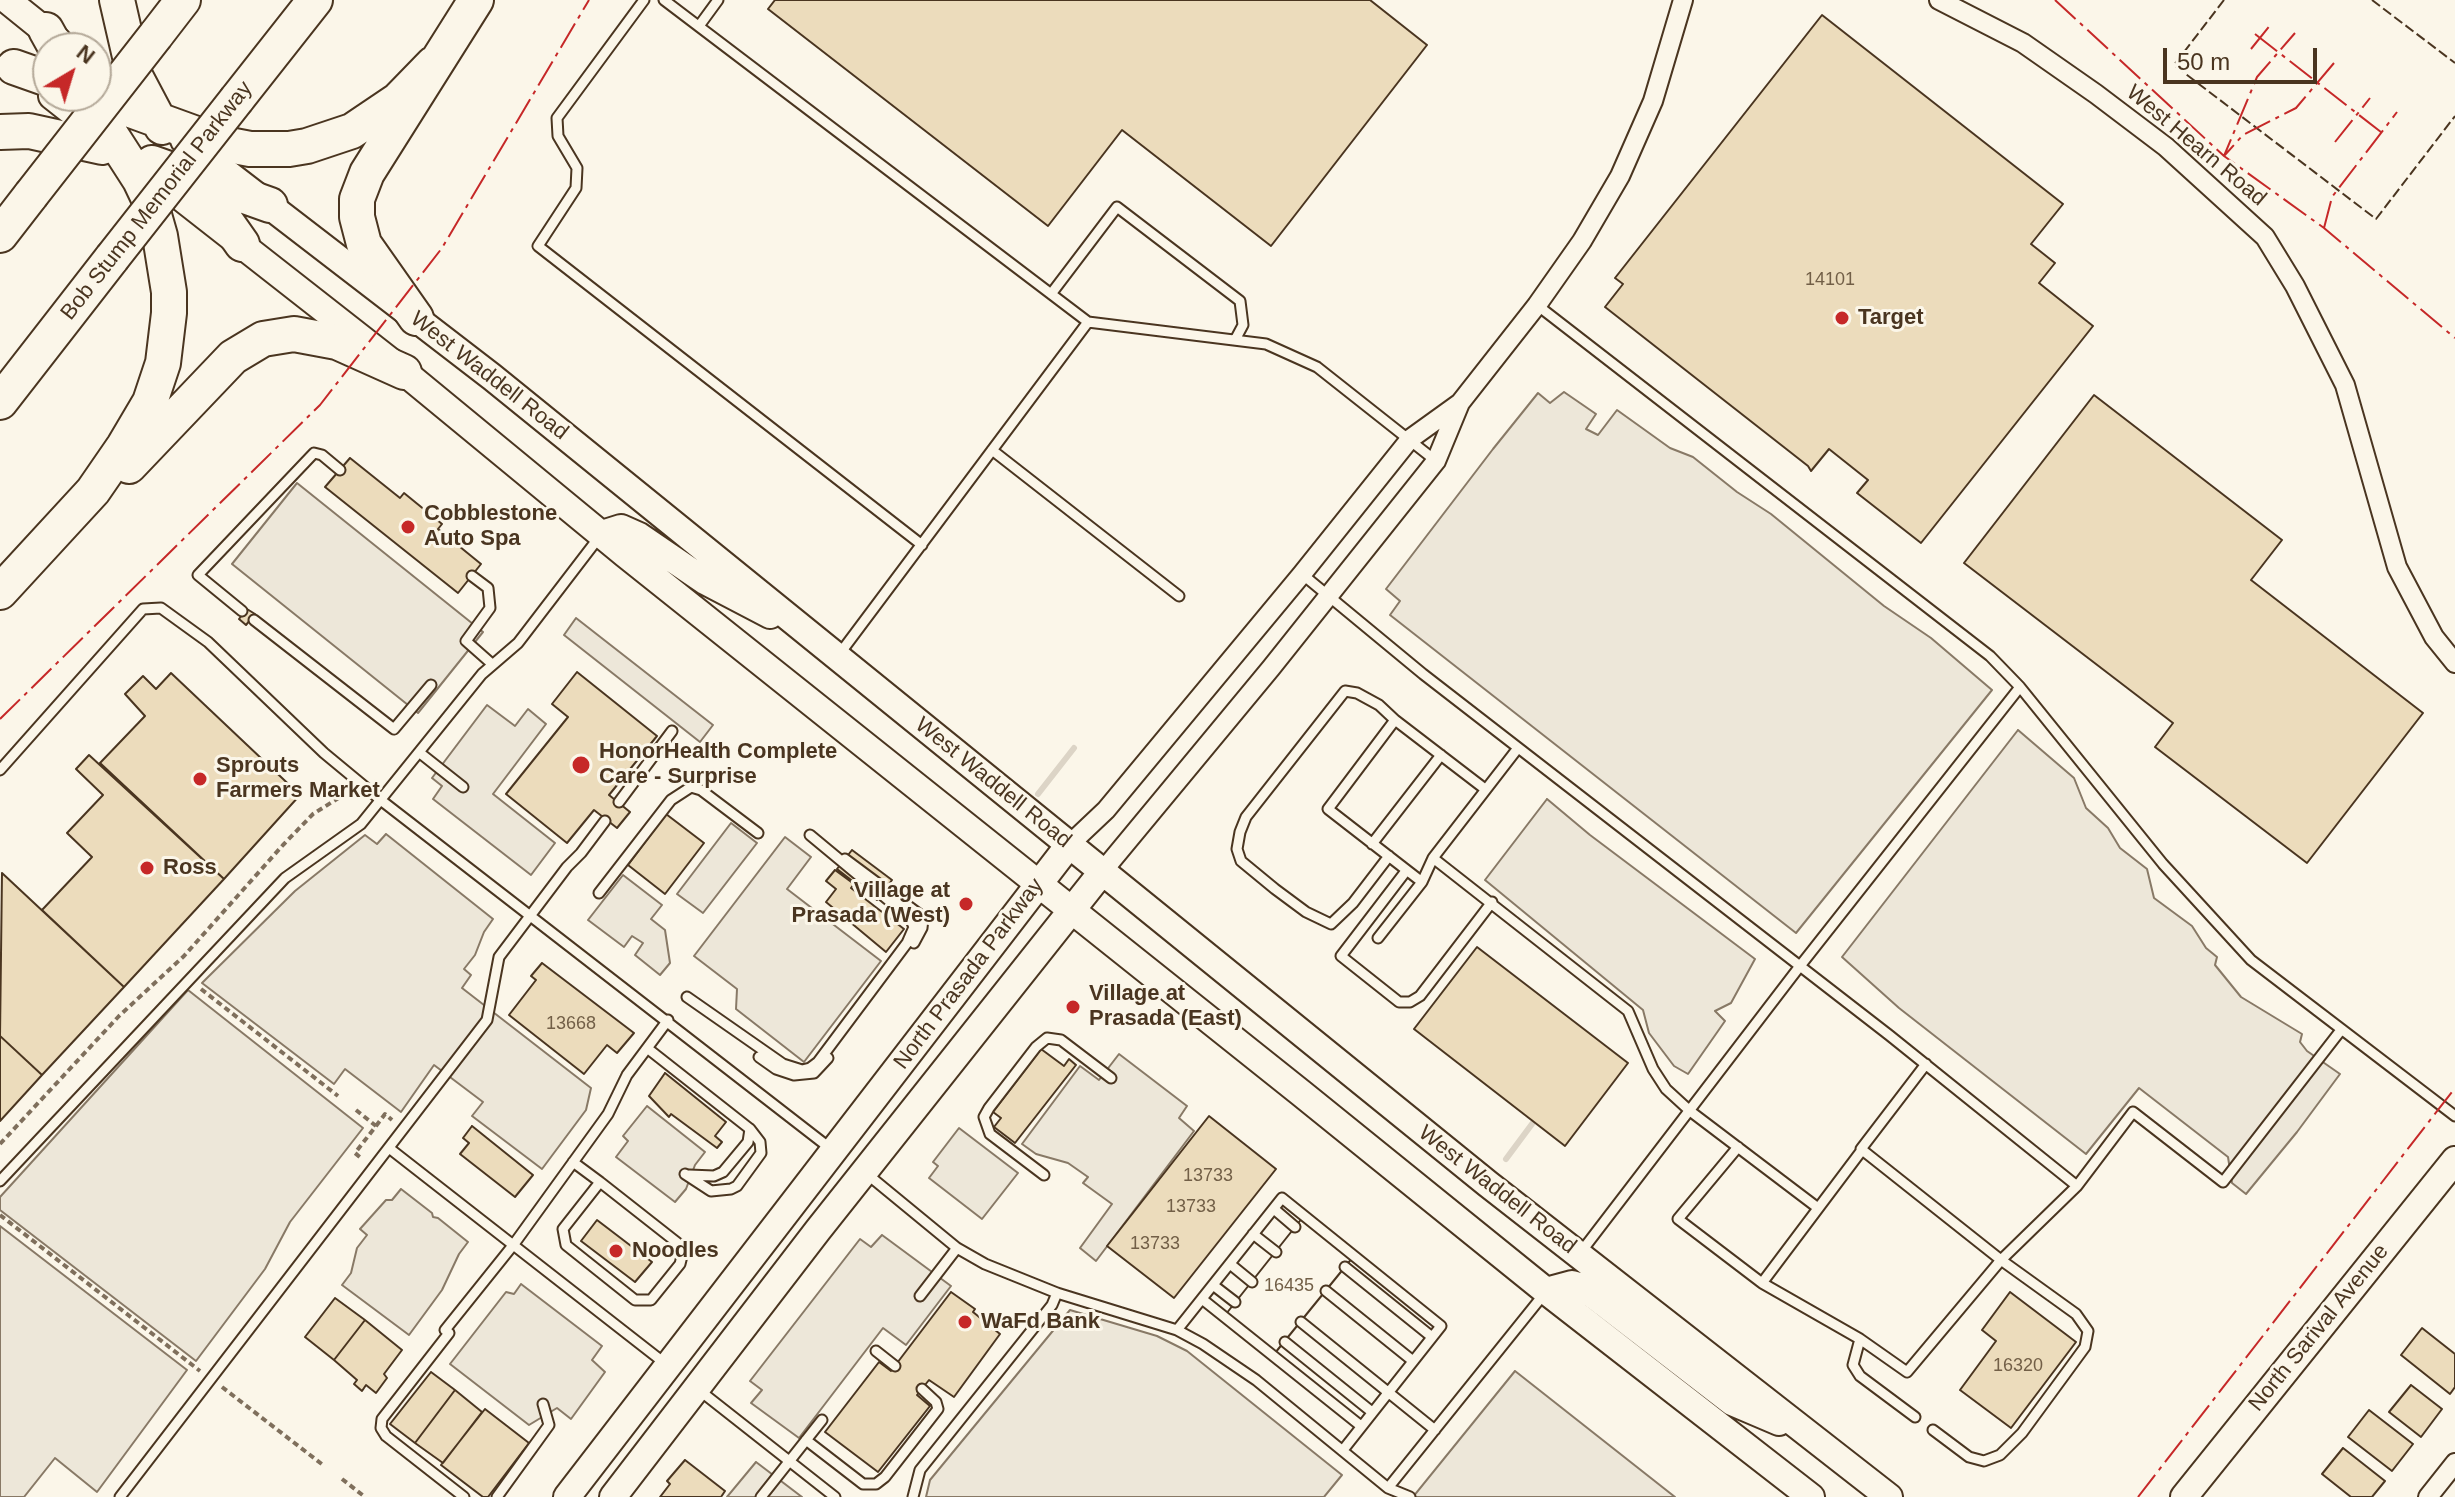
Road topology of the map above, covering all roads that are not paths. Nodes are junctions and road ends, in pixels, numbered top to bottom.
1 (7, 0) edge
2 (117, 0) edge
3 (183, 0) edge
4 (315, 0) edge
5 (476, 0) edge
6 (644, 0) edge
7 (664, 0) edge
8 (718, 0) edge
9 (1683, 0) edge
10 (1939, 0) edge
11 (699, 26) junction
12 (44, 32) edge
13 (7, 61) edge
14 (433, 64) junction
15 (32, 72) edge
16 (32, 81) edge
17 (112, 84) edge
18 (112, 104) edge
19 (72, 112) edge
20 (99, 112) edge
21 (157, 120) junction
22 (0, 132) edge
23 (123, 152) junction
24 (198, 181) junction
25 (270, 205) junction
26 (0, 235) edge
27 (242, 244) junction
28 (1051, 294) junction
29 (1537, 305) junction
30 (416, 318) junction
31 (1088, 322) junction
32 (1235, 340) junction
33 (404, 372) junction
34 (0, 402) edge
35 (1460, 403) junction
36 (1410, 439) junction
37 (992, 450) junction
38 (1436, 461) junction
39 (340, 470) dead end
40 (93, 491) junction
41 (602, 534) junction
42 (922, 545) junction
43 (1302, 574) junction
44 (472, 576) dead end
45 (0, 592) edge
46 (1179, 596) dead end
47 (1327, 596) junction
48 (242, 611) dead end
49 (254, 620) dead end
50 (829, 648) junction
51 (2455, 663) edge
52 (492, 664) junction
53 (431, 685) dead end
54 (2020, 687) junction
55 (1395, 720) junction
56 (672, 731) dead end
57 (1518, 748) junction
58 (420, 753) junction
59 (1441, 755) junction
60 (0, 770) edge
61 (463, 787) dead end
62 (1485, 789) junction
63 (382, 801) junction
64 (619, 802) dead end
65 (605, 821) dead end
66 (758, 833) dead end
67 (810, 835) dead end
68 (1372, 844) junction
69 (1069, 845) junction
70 (1389, 856) junction
71 (1433, 858) junction
72 (1406, 871) junction
73 (1102, 872) junction
74 (1422, 882) junction
75 (1039, 884) junction
76 (599, 893) dead end
77 (1492, 902) junction
78 (1072, 910) junction
79 (528, 916) junction
80 (1378, 938) dead end
81 (1800, 966) junction
82 (687, 997) dead end
83 (668, 1020) junction
84 (2341, 1030) junction
85 (647, 1048) junction
86 (1926, 1064) junction
87 (1111, 1078) dead end
88 (1690, 1111) junction
89 (2455, 1116) edge
90 (750, 1129) junction
91 (1738, 1147) junction
92 (389, 1148) junction
93 (1862, 1150) junction
94 (834, 1151) junction
95 (2455, 1160) edge
96 (573, 1162) junction
97 (864, 1172) junction
98 (1044, 1175) dead end
99 (0, 1181) edge
100 (600, 1182) junction
101 (2077, 1186) junction
102 (1818, 1208) junction
103 (1274, 1209) junction
104 (1295, 1227) dead end
105 (1253, 1234) junction
106 (514, 1244) junction
107 (957, 1248) junction
108 (1276, 1252) dead end
109 (1579, 1255) junction
110 (2001, 1260) junction
111 (1230, 1264) junction
112 (1345, 1267) dead end
113 (1252, 1282) dead end
114 (1762, 1283) junction
115 (1213, 1285) junction
116 (1326, 1291) dead end
117 (1546, 1291) junction
118 (1057, 1293) junction
119 (920, 1296) dead end
120 (720, 1298) junction
121 (1202, 1299) junction
122 (1235, 1302) dead end
123 (1301, 1322) dead end
124 (1177, 1330) junction
125 (1432, 1337) junction
126 (1860, 1339) junction
127 (1285, 1342) dead end
128 (876, 1351) dead end
129 (1413, 1361) junction
130 (667, 1365) junction
131 (895, 1366) dead end
132 (696, 1388) junction
133 (922, 1389) dead end
134 (1388, 1393) junction
135 (543, 1404) dead end
136 (1372, 1412) junction
137 (1915, 1417) dead end
138 (822, 1420) dead end
139 (1361, 1426) junction
140 (1435, 1430) junction
141 (1933, 1430) dead end
142 (1812, 1436) junction
143 (806, 1440) junction
144 (1343, 1450) junction
145 (648, 1451) junction
146 (788, 1462) junction
147 (2455, 1463) edge
148 (1796, 1490) edge
149 (1390, 1492) edge
150 (120, 1497) edge
151 (464, 1497) edge
152 (497, 1497) edge
153 (567, 1497) edge
154 (613, 1497) edge
155 (761, 1497) edge
156 (835, 1497) edge
157 (913, 1497) edge
158 (1410, 1497) edge
159 (1889, 1497) edge
160 (2184, 1497) edge
161 (2428, 1497) edge

1 - 12 main road
2 - 21 highway
3 - 26 highway, bridge
4 - 34 highway, Bob Stump Memorial Parkway, bridge
5 - 14 highway
6 - 42 lane
7 - 11 lane
8 - 11 lane
9 - 29 street, North Prasada Parkway
10 - 51 street, West Hearn Road
11 - 28 lane
13 - 15 highway
13 - 16 main road, West Waddell Road
14 - 21 highway
14 - 30 highway
17 - 21 main road, West Waddell Road
18 - 21 highway
19 - 23 main road, West Waddell Road
20 - 23 highway
21 - 24 highway
21 - 25 main road, West Waddell Road
22 - 23 highway
23 - 24 highway
23 - 27 main road, West Waddell Road
23 - 40 highway
24 - 25 highway
24 - 27 highway
25 - 30 main road, West Waddell Road
27 - 33 main road, West Waddell Road
28 - 31 lane
28 - 32 lane
29 - 35 street, North Prasada Parkway
29 - 54 lane
30 - 50 main road, West Waddell Road
31 - 32 lane
31 - 37 lane
32 - 36 lane
33 - 40 highway
33 - 41 main road, West Waddell Road
35 - 36 street, North Prasada Parkway
35 - 38 street, North Prasada Parkway
36 - 38 lane
36 - 43 street, North Prasada Parkway
37 - 42 lane
37 - 46 lane
38 - 47 street, North Prasada Parkway
39 - 48 lane
40 - 45 highway
41 - 50 main road
41 - 52 lane
41 - 75 main road, West Waddell Road
42 - 50 lane
43 - 47 lane
43 - 69 street, North Prasada Parkway
44 - 52 lane
47 - 57 lane
47 - 73 street, North Prasada Parkway
49 - 53 lane
50 - 69 main road, West Waddell Road
52 - 58 lane
54 - 81 lane
54 - 84 lane
55 - 59 lane
55 - 68 lane
55 - 70 lane
56 - 64 lane
57 - 62 lane
57 - 81 lane
58 - 61 lane
58 - 63 lane
59 - 62 lane
59 - 68 lane
60 - 63 lane
62 - 71 lane
63 - 79 lane
63 - 99 lane
65 - 79 lane
66 - 76 lane
67 - 82 lane
68 - 70 lane
69 - 73 main road, West Waddell Road
69 - 75 main road, North Prasada Parkway
70 - 72 lane
71 - 74 lane
71 - 77 lane
72 - 74 lane
72 - 77 lane
73 - 78 main road, North Prasada Parkway
73 - 109 main road, West Waddell Road
74 - 80 lane
75 - 78 main road, West Waddell Road
75 - 94 main road, North Prasada Parkway
77 - 88 lane
78 - 97 main road, North Prasada Parkway
78 - 117 main road, West Waddell Road
79 - 83 lane
79 - 92 lane
81 - 86 lane
81 - 88 lane
83 - 85 lane
83 - 94 lane
84 - 89 lane
84 - 101 lane
85 - 90 lane
85 - 96 lane
86 - 93 lane
86 - 101 lane
87 - 98 lane
88 - 91 lane
88 - 109 lane
90 - 90 lane
91 - 102 lane
91 - 114 lane
92 - 106 lane
92 - 150 lane
93 - 102 lane
93 - 110 lane
94 - 120 main road, North Prasada Parkway
95 - 160 main road, North Sarival Avenue
96 - 100 lane
96 - 106 lane
97 - 107 lane
97 - 132 main road, North Prasada Parkway
100 - 100 lane
101 - 110 lane
102 - 114 lane
103 - 104 lane
103 - 105 lane
103 - 125 lane
105 - 108 lane
105 - 111 lane
106 - 130 lane
106 - 151 lane
107 - 118 lane
107 - 119 lane
109 - 142 main road, West Waddell Road
110 - 126 lane
110 - 141 lane
111 - 113 lane
111 - 115 lane
112 - 125 lane
114 - 126 lane
115 - 121 lane
115 - 122 lane
116 - 129 lane
117 - 140 lane
117 - 142 main road
117 - 148 main road, West Waddell Road
118 - 124 lane
118 - 157 lane
120 - 130 main road, North Prasada Parkway
120 - 132 main road
121 - 124 lane
121 - 139 lane
123 - 134 lane
124 - 144 lane
125 - 129 lane
126 - 137 lane
127 - 136 lane
128 - 131 lane
129 - 134 lane
130 - 145 main road
130 - 153 main road, North Prasada Parkway
132 - 145 main road, North Prasada Parkway
132 - 146 lane
133 - 143 lane
134 - 136 lane
134 - 140 lane
135 - 152 lane
136 - 139 lane
138 - 143 lane
139 - 144 lane
140 - 149 lane
142 - 159 main road, West Waddell Road
143 - 146 lane
144 - 149 lane
145 - 154 main road, North Prasada Parkway
146 - 155 lane
146 - 156 lane
147 - 161 street
149 - 158 lane

